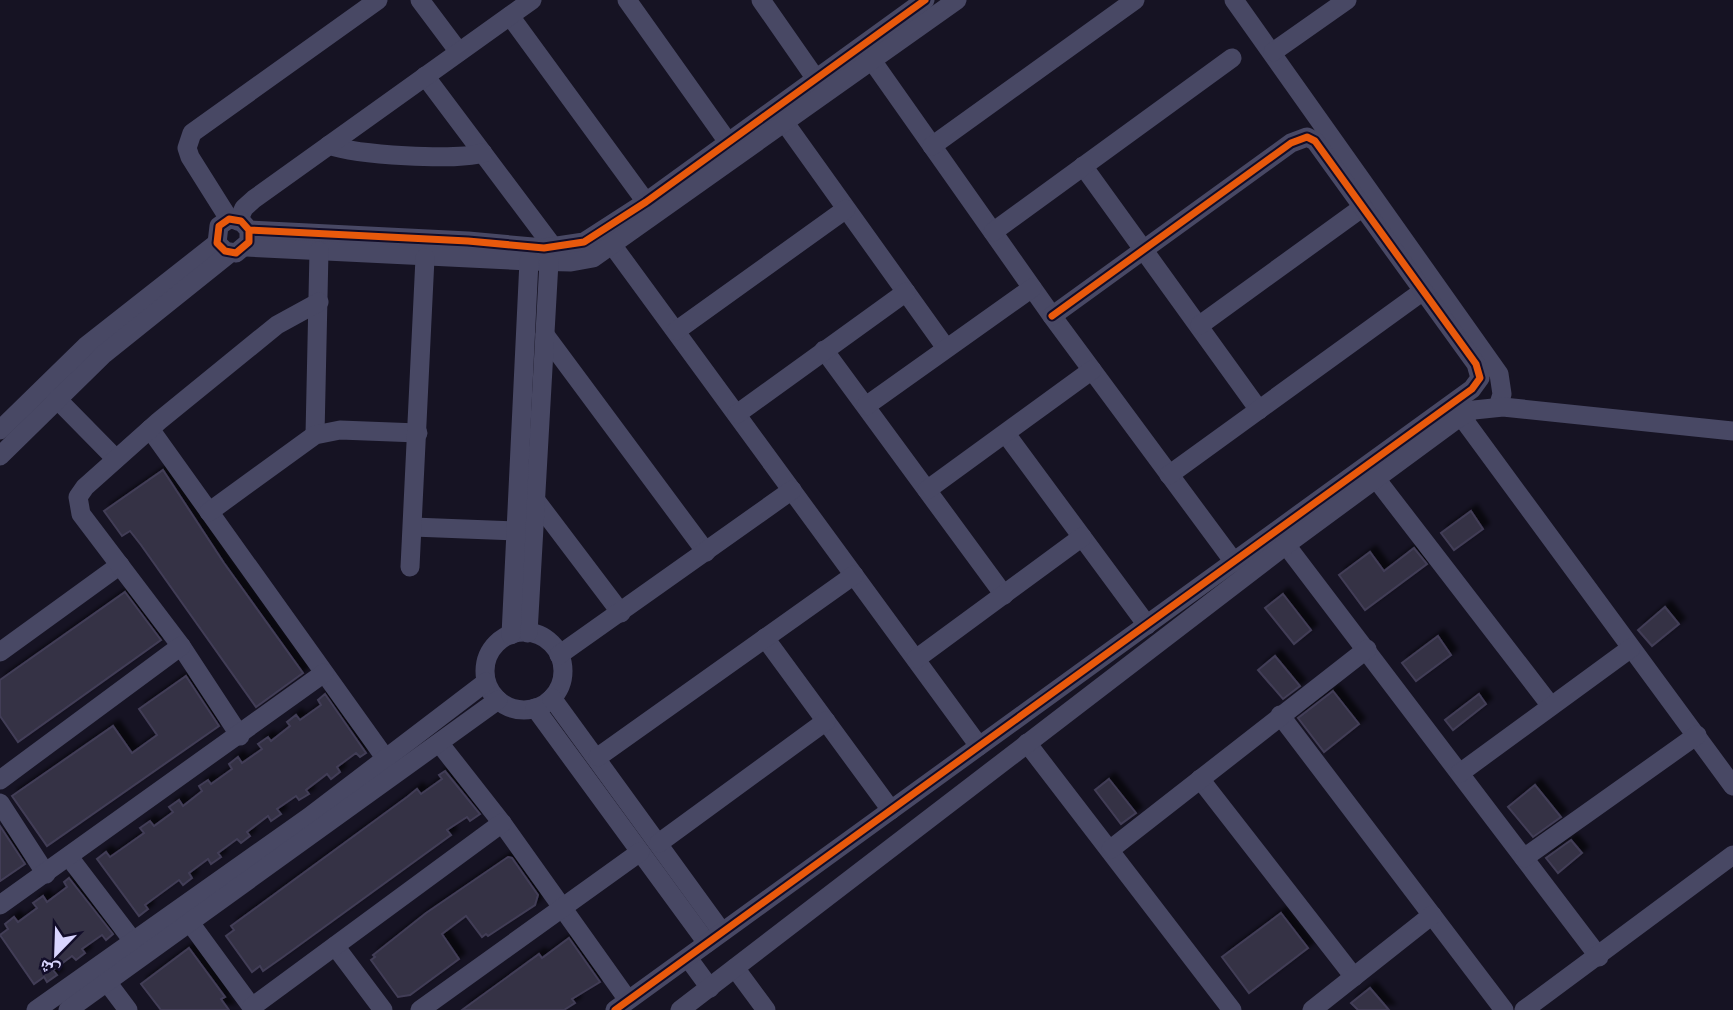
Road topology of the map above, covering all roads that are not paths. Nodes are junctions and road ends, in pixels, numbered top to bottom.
1 (378, 0) edge
2 (420, 0) edge
3 (532, 0) edge
4 (627, 0) edge
5 (761, 0) edge
6 (925, 0) edge
7 (957, 0) edge
8 (1135, 0) edge
9 (1234, 0) edge
10 (1347, 0) edge
11 (510, 16) junction
12 (459, 52) junction
13 (1273, 52) junction
14 (867, 53) junction
15 (1232, 58) dead end
16 (425, 76) junction
17 (816, 79) junction
18 (785, 123) junction
19 (728, 142) junction
20 (329, 145) junction
21 (932, 146) junction
22 (483, 153) junction
23 (1083, 166) junction
24 (646, 202) junction
25 (1363, 208) junction
26 (846, 209) junction
27 (993, 232) junction
28 (235, 236) junction
29 (613, 246) junction
30 (1144, 250) junction
31 (319, 251) junction
32 (544, 257) junction
33 (425, 258) junction
34 (1032, 288) junction
35 (1423, 291) junction
36 (906, 292) junction
37 (165, 293) junction
38 (319, 302) junction
39 (1052, 316) junction
40 (1200, 325) junction
41 (676, 331) junction
42 (545, 335) junction
43 (946, 348) junction
44 (824, 351) junction
45 (1092, 370) junction
46 (57, 398) junction
47 (866, 407) junction
48 (1498, 407) junction
49 (1259, 410) junction
50 (737, 414) junction
51 (1461, 416) junction
52 (150, 429) junction
53 (0, 430) edge
54 (1733, 431) edge
55 (418, 433) junction
56 (1006, 434) junction
57 (315, 435) junction
58 (0, 456) edge
59 (116, 459) junction
60 (1169, 475) junction
61 (1377, 480) junction
62 (792, 490) junction
63 (927, 490) junction
64 (537, 502) junction
65 (209, 512) junction
66 (413, 527) junction
67 (518, 531) junction
68 (1083, 537) junction
69 (1286, 545) junction
70 (706, 552) junction
71 (1234, 562) junction
72 (120, 565) junction
73 (410, 566) dead end
74 (854, 575) junction
75 (1004, 595) junction
76 (621, 613) junction
77 (1147, 625) junction
78 (520, 634) junction
79 (765, 638) junction
80 (181, 646) junction
81 (1631, 648) junction
82 (1367, 649) junction
83 (0, 652) edge
84 (559, 655) junction
85 (916, 659) junction
86 (324, 673) junction
87 (486, 682) junction
88 (552, 698) junction
89 (498, 700) junction
90 (1551, 706) junction
91 (535, 708) junction
92 (1280, 715) junction
93 (825, 721) junction
94 (1697, 735) junction
95 (240, 736) junction
96 (1027, 743) junction
97 (440, 744) junction
98 (979, 746) junction
99 (0, 755) edge
100 (598, 757) junction
101 (386, 759) junction
102 (1460, 773) junction
103 (6, 776) edge
104 (1200, 779) junction
105 (1733, 786) edge
106 (0, 803) edge
107 (891, 810) junction
108 (314, 823) junction
109 (502, 823) junction
110 (659, 843) junction
111 (1111, 849) junction
112 (640, 852) junction
113 (1733, 855) edge
114 (69, 857) junction
115 (1524, 858) junction
116 (46, 874) junction
117 (0, 905) edge
118 (564, 906) junction
119 (1432, 915) junction
120 (191, 924) junction
121 (714, 938) junction
122 (133, 941) junction
123 (335, 946) junction
124 (1599, 957) junction
125 (688, 958) junction
126 (735, 968) junction
127 (1354, 977) junction
128 (107, 982) junction
129 (710, 988) junction
130 (621, 1005) edge
131 (253, 1009) edge
132 (36, 1010) edge
133 (68, 1010) edge
134 (128, 1010) edge
135 (383, 1010) edge
136 (420, 1010) edge
137 (680, 1010) edge
138 (766, 1010) edge
139 (1232, 1010) edge
140 (1312, 1010) edge
141 (1504, 1010) edge
142 (1524, 1010) edge

1 - 28 street
2 - 12 street
3 - 11 street
4 - 19 street
5 - 17 street
6 - 14 street
7 - 14 street
8 - 21 street
9 - 13 street
10 - 13 street
11 - 12 street
11 - 24 street
12 - 16 street
13 - 48 street
14 - 17 street
14 - 18 street
14 - 21 street
15 - 23 street
16 - 20 street
16 - 22 street
17 - 19 street
18 - 26 street
18 - 29 street
19 - 24 street
20 - 22 street
20 - 28 street
21 - 27 street
22 - 32 street
23 - 27 street
23 - 30 street
24 - 32 street
25 - 30 street
25 - 35 street
25 - 40 street
26 - 36 street
26 - 41 street
27 - 34 street
28 - 31 street
28 - 32 street
28 - 37 street
29 - 32 street
29 - 41 street
30 - 39 street
30 - 40 street
31 - 33 street
31 - 38 street
32 - 33 street
32 - 42 street
32 - 67 street
33 - 55 street
34 - 39 street
34 - 43 street
35 - 49 street
35 - 71 street
36 - 43 street
36 - 44 street
37 - 46 street
37 - 53 street
38 - 52 street
38 - 57 street
39 - 45 street
40 - 49 street
41 - 50 street
42 - 64 street
42 - 70 street
43 - 47 street
44 - 47 street
44 - 50 street
45 - 56 street
45 - 60 street
46 - 58 street
46 - 59 street
47 - 63 street
48 - 51 street
48 - 54 street
49 - 60 street
50 - 62 street
51 - 61 street
51 - 81 street
52 - 59 street
52 - 65 street
55 - 57 street
55 - 66 street
56 - 63 street
56 - 68 street
57 - 65 street
59 - 72 street
60 - 71 street
61 - 69 street
61 - 90 street
62 - 70 street
62 - 74 street
63 - 75 street
64 - 76 street
64 - 78 street
65 - 86 street
66 - 67 street
66 - 73 street
67 - 78 street
68 - 75 street
68 - 77 street
69 - 82 street
69 - 96 street
70 - 76 street
71 - 77 street
72 - 80 street
72 - 83 street
74 - 79 street
74 - 85 street
75 - 85 street
76 - 84 street
77 - 98 street
78 - 84 street
78 - 87 street
79 - 93 street
79 - 100 street
80 - 95 street
80 - 103 street
81 - 90 street
81 - 94 street
82 - 92 street
82 - 102 street
84 - 88 street
85 - 98 street
86 - 95 street
86 - 101 street
87 - 89 street
87 - 101 street
88 - 91 street
88 - 100 street
89 - 91 street
89 - 97 street
90 - 102 street
91 - 112 street
92 - 104 street
92 - 119 street
93 - 107 street
93 - 110 street
94 - 105 street
94 - 115 street
95 - 114 street
96 - 111 street
96 - 126 street
97 - 108 street
97 - 109 street
98 - 107 street
99 - 103 street
100 - 110 street
101 - 108 street
102 - 115 street
104 - 111 street
104 - 127 street
106 - 116 street
107 - 121 street
108 - 120 street
108 - 122 street
109 - 118 street
109 - 123 street
110 - 121 street
111 - 139 street
112 - 118 street
112 - 121 street
113 - 124 street
114 - 116 street
114 - 122 street
115 - 124 street
116 - 117 street
118 - 130 street
118 - 136 street
119 - 127 street
119 - 141 street
120 - 128 street
120 - 131 street
121 - 125 street
122 - 132 street
123 - 131 street
123 - 135 street
124 - 142 street
125 - 129 street
125 - 130 street
126 - 129 street
126 - 138 street
127 - 140 street
128 - 133 street
128 - 134 street
129 - 137 street

